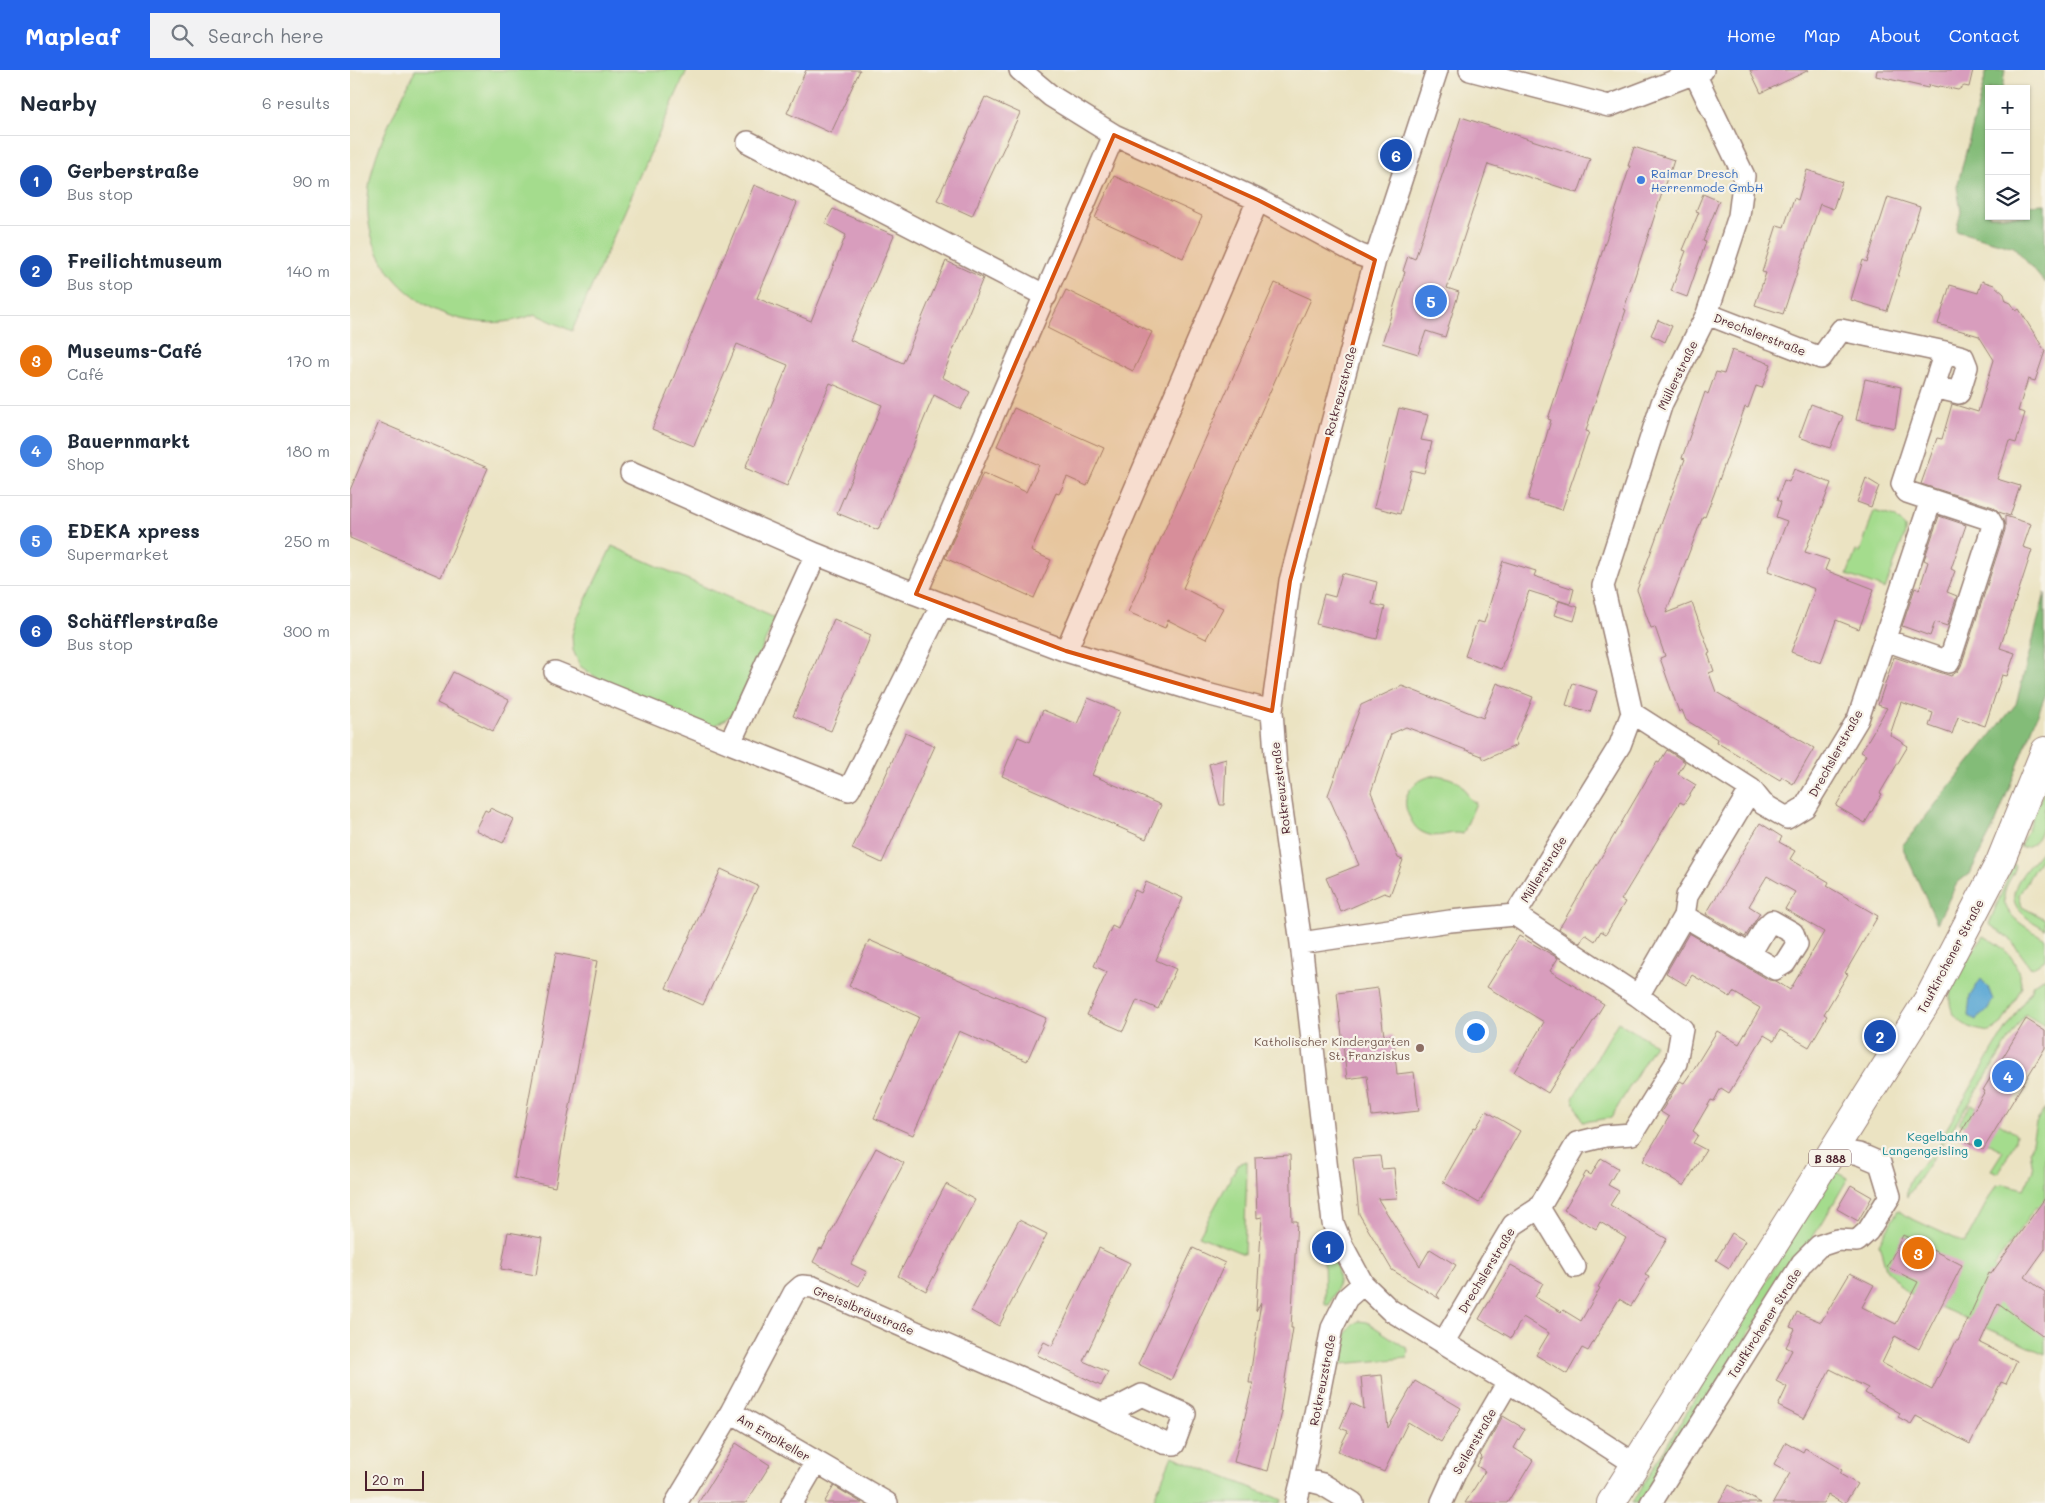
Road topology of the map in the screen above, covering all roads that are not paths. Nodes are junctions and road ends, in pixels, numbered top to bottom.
1 (1020, 70) edge
2 (1437, 70) edge
3 (1470, 70) edge
4 (1699, 72) edge
5 (1114, 135) junction
6 (748, 142) dead end
7 (1258, 200) junction
8 (1375, 260) junction
9 (1046, 296) junction
10 (1707, 314) junction
11 (630, 473) dead end
12 (1931, 500) junction
13 (816, 554) junction
14 (916, 594) junction
15 (942, 604) junction
16 (1885, 640) junction
17 (1066, 651) junction
18 (555, 672) dead end
19 (1272, 711) junction
20 (1632, 713) junction
21 (730, 742) junction
22 (2045, 751) edge
23 (1751, 789) junction
24 (1515, 915) junction
25 (1684, 916) junction
26 (1301, 943) junction
27 (1750, 954) dead end
28 (1638, 996) junction
29 (1835, 1150) junction
30 (1539, 1208) junction
31 (1575, 1267) dead end
32 (1363, 1284) junction
33 (1443, 1343) junction
34 (1508, 1382) junction
35 (731, 1412) junction
36 (1101, 1413) dead end
37 (816, 1462) junction
38 (1635, 1464) junction
39 (1302, 1479) junction
40 (1441, 1502) edge
41 (676, 1503) edge
42 (792, 1503) edge
43 (887, 1503) edge
44 (1296, 1503) edge
45 (1353, 1503) edge
46 (1611, 1503) edge
47 (1651, 1503) edge

1 - 5 street
2 - 8 street, Rotkreuzstraße
3 - 4 street
4 - 10 street, Müllerstraße
5 - 7 street
5 - 9 street
6 - 9 street
7 - 8 street
7 - 17 street
8 - 19 street, Rotkreuzstraße
9 - 14 street
10 - 12 street, Drechslerstraße
10 - 20 street, Müllerstraße
11 - 13 street
12 - 16 street, Drechslerstraße
12 - 16 street, Drechslerstraße
13 - 14 street
13 - 21 street
14 - 15 street
15 - 17 street
15 - 21 street
16 - 23 street, Drechslerstraße
17 - 19 street
18 - 21 street
19 - 26 street, Rotkreuzstraße
20 - 23 street
20 - 24 street, Müllerstraße
22 - 29 main road, Taufkirchener Straße / B 388
23 - 25 street
24 - 26 street, Müllerstraße
24 - 28 street, Drechslerstraße
25 - 27 street
25 - 28 street
26 - 32 street, Rotkreuzstraße
28 - 30 street, Drechslerstraße
29 - 38 main road, Taufkirchener Straße / B 388
29 - 47 street, Taufkirchener Straße
30 - 31 street
30 - 33 street, Drechslerstraße
32 - 33 street
32 - 39 street, Rotkreuzstraße
33 - 34 street
34 - 38 street
34 - 40 street, Seilerstraße
35 - 36 street, Greisslbräustraße
35 - 37 street, Am Emplkeller
35 - 41 street, Greisslbräustraße
37 - 42 street, Am Emplkeller
37 - 43 street, Am Emplkeller
38 - 46 main road, Taufkirchener Straße / B 388
39 - 44 street, Rotkreuzstraße
39 - 45 street

